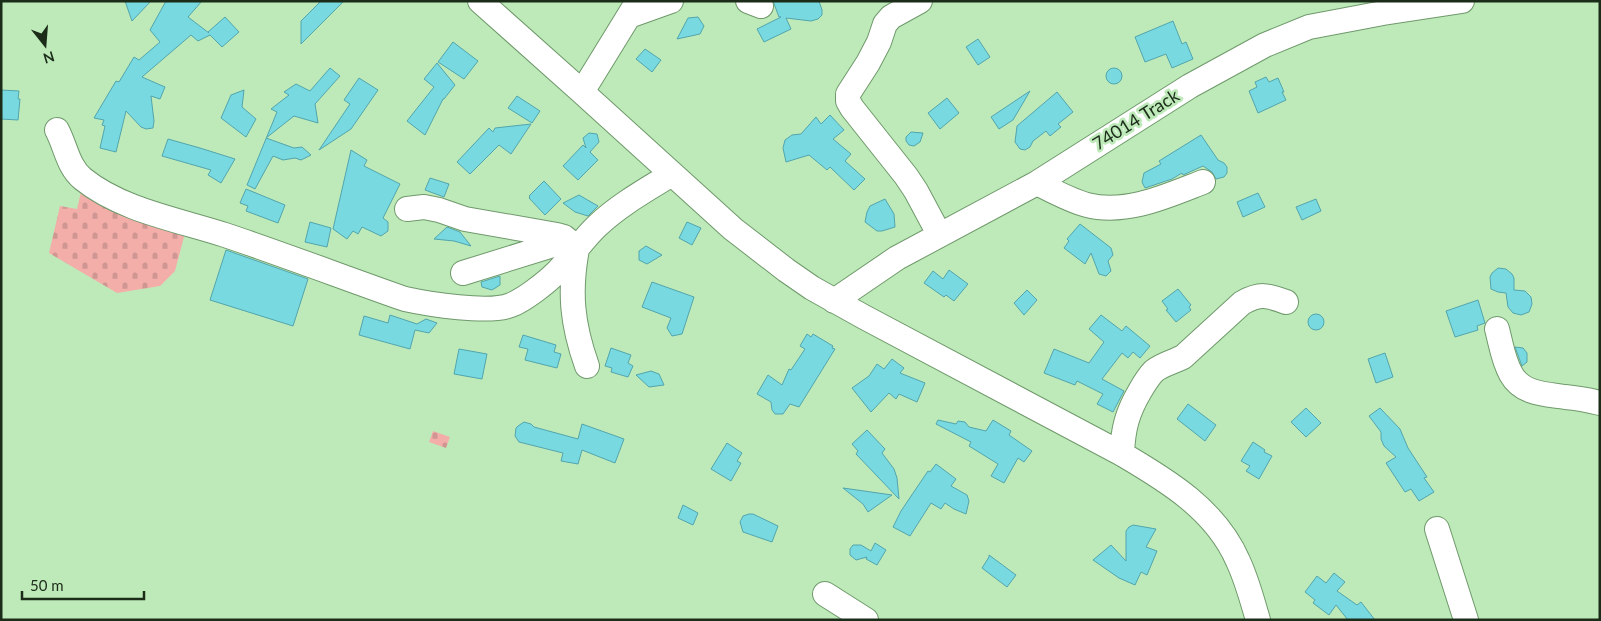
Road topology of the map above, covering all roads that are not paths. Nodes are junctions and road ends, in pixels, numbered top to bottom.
1 (480, 1) edge
2 (672, 1) edge
3 (920, 1) edge
4 (1462, 1) edge
5 (1399, 6) edge
6 (633, 9) edge
7 (582, 92) junction
8 (57, 130) dead end
9 (672, 174) junction
10 (1203, 182) dead end
11 (1037, 183) junction
12 (407, 209) dead end
13 (940, 234) junction
14 (576, 244) junction
15 (463, 273) dead end
16 (834, 301) junction
17 (1286, 302) dead end
18 (1497, 329) dead end
19 (587, 366) dead end
20 (1600, 403) edge
21 (1122, 454) junction
22 (1437, 529) dead end
23 (825, 594) dead end
24 (866, 620) edge
25 (1258, 620) edge
26 (1466, 620) edge

1 - 7 street
2 - 6 street
3 - 13 street
4 - 5 street, 74014 Track
5 - 11 street, 74014 Track
6 - 7 street
7 - 9 street
8 - 14 street
9 - 14 street
9 - 16 street
10 - 11 street
11 - 13 street, 74014 Track
12 - 14 street
13 - 16 street, 74014 Track
14 - 15 street
14 - 19 street
16 - 21 street
17 - 21 street
18 - 20 street
21 - 25 street
22 - 26 street
23 - 24 street

